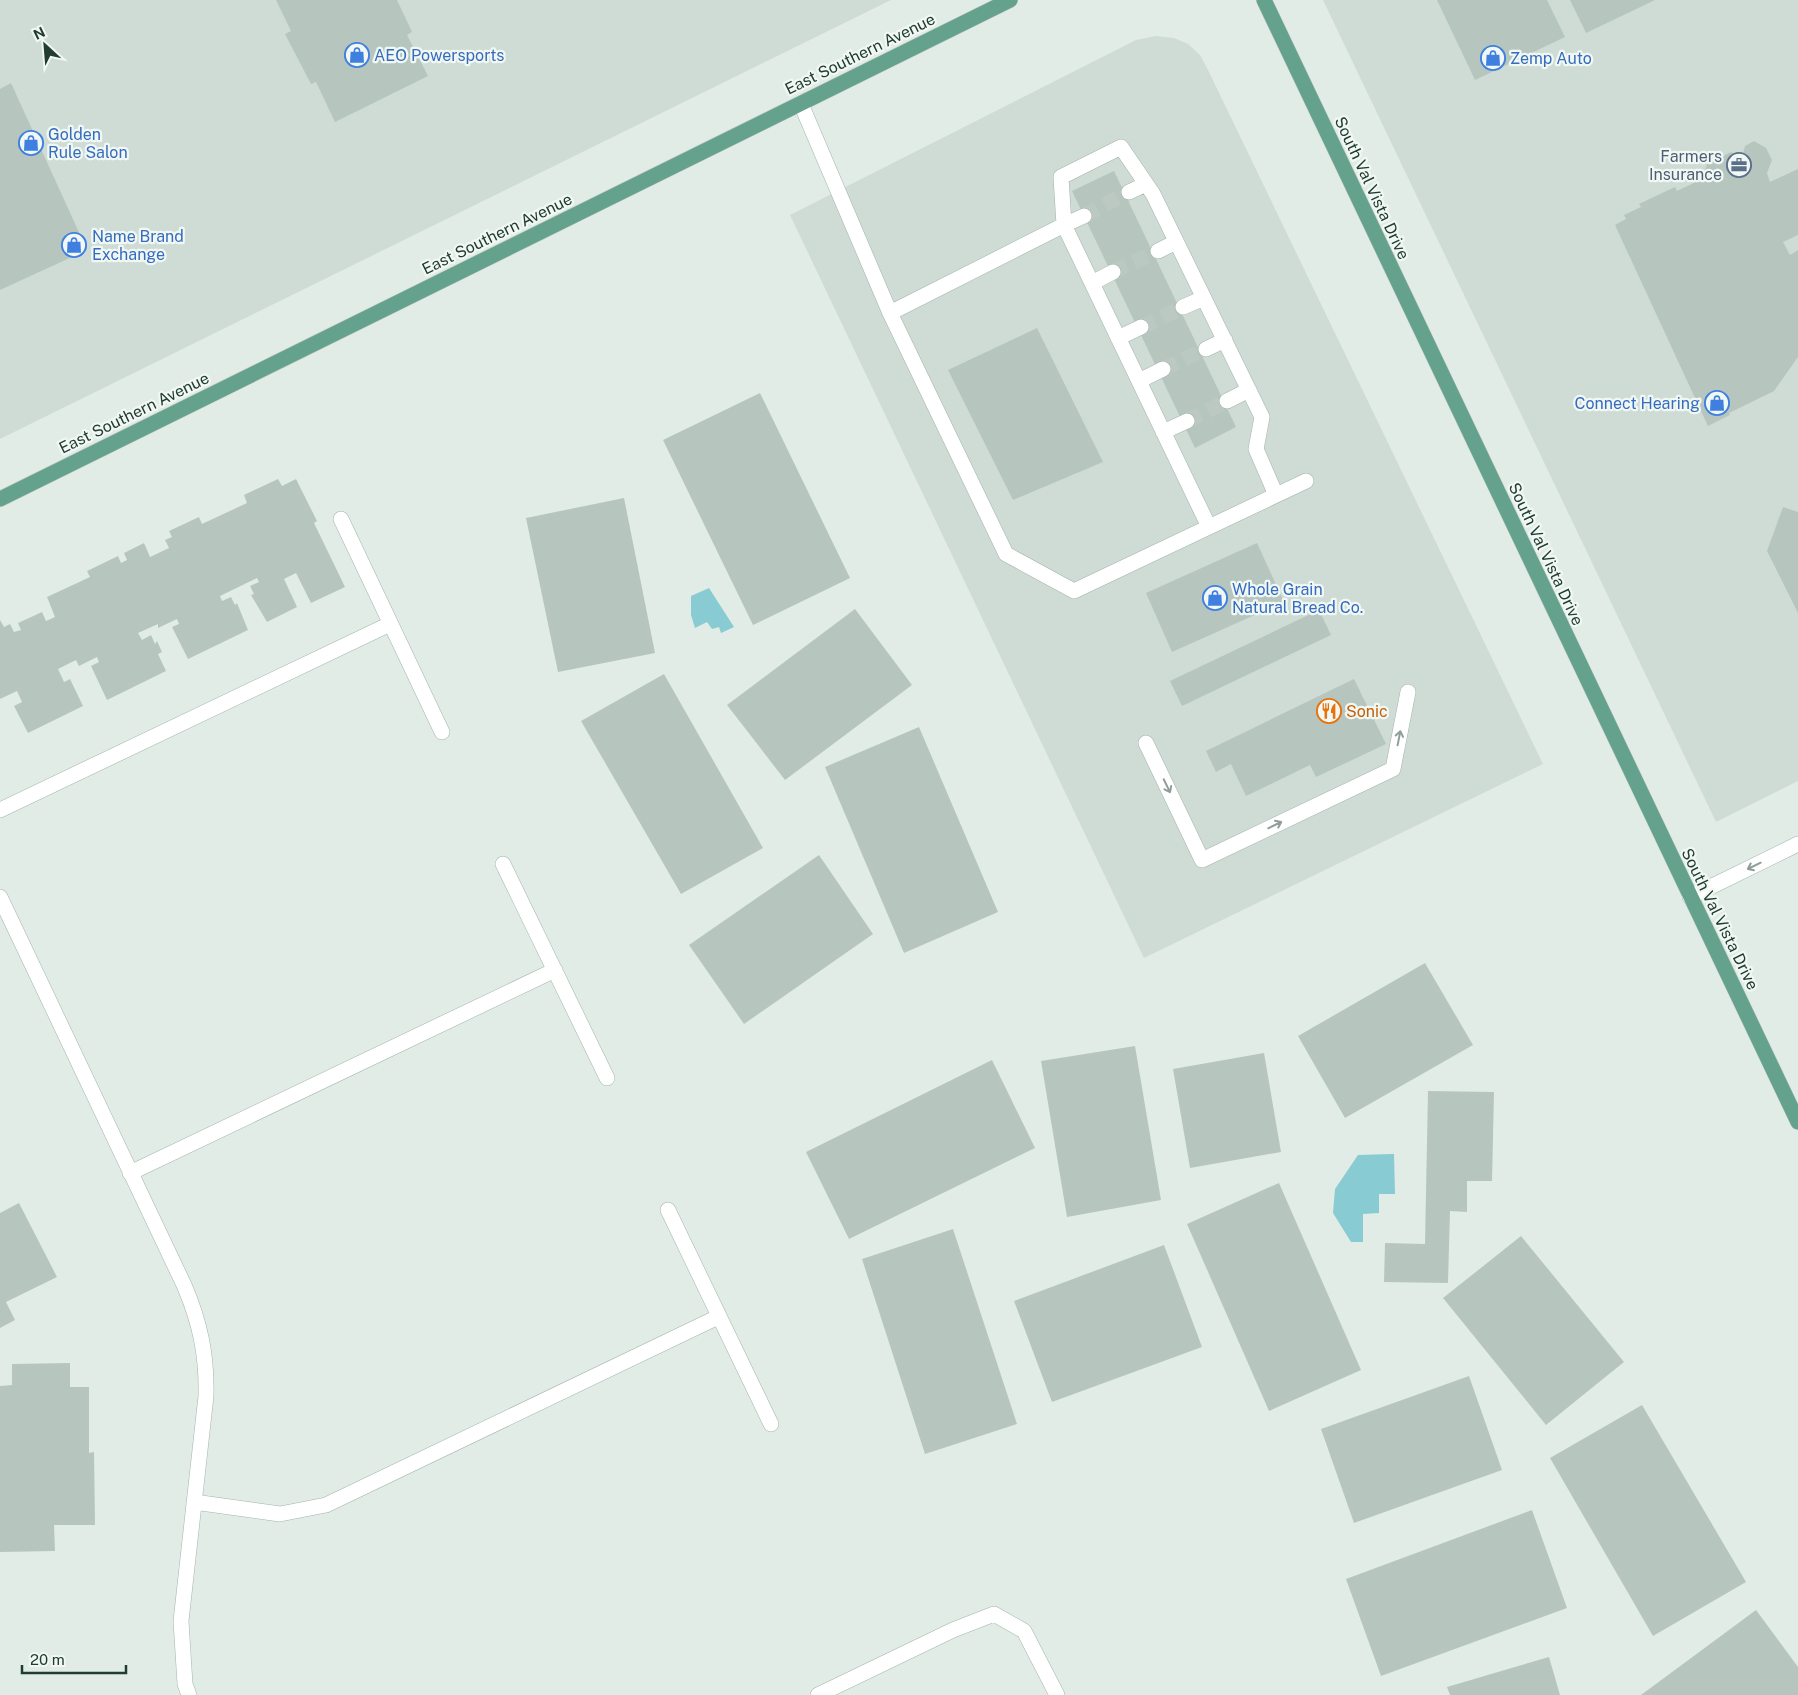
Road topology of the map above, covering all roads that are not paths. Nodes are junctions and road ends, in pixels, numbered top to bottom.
1 (1010, 0) edge
2 (1264, 0) edge
3 (800, 104) junction
4 (1146, 184) junction
5 (1129, 192) tunnel mouth
6 (1084, 216) tunnel mouth
7 (1064, 225) junction
8 (1176, 242) junction
9 (1158, 251) tunnel mouth
10 (1113, 272) tunnel mouth
11 (1092, 283) junction
12 (1204, 298) junction
13 (1183, 308) tunnel mouth
14 (890, 313) junction
15 (1141, 327) tunnel mouth
16 (1118, 338) junction
17 (1224, 340) junction
18 (1206, 349) tunnel mouth
19 (1163, 370) tunnel mouth
20 (1139, 381) junction
21 (1249, 390) junction
22 (1227, 401) tunnel mouth
23 (1187, 420) tunnel mouth
24 (1163, 432) junction
25 (1306, 481) dead end
26 (1276, 495) junction
27 (0, 499) edge
28 (342, 519) dead end
29 (1208, 527) junction
30 (390, 624) junction
31 (1408, 692) dead end
32 (442, 732) dead end
33 (1146, 742) dead end
34 (0, 810) edge
35 (1798, 844) edge
36 (503, 864) dead end
37 (0, 897) edge
38 (1690, 897) junction
39 (555, 970) junction
40 (607, 1078) dead end
41 (1798, 1122) edge
42 (130, 1173) junction
43 (668, 1210) dead end
44 (718, 1317) junction
45 (771, 1424) dead end
46 (194, 1502) junction
47 (189, 1695) edge
48 (818, 1695) edge
49 (1057, 1695) edge

1 - 3 main road, East Southern Avenue
2 - 38 main road, South Val Vista Drive
3 - 14 lane
3 - 27 main road, East Southern Avenue
4 - 5 lane
4 - 7 lane
4 - 8 lane
6 - 7 lane
7 - 11 lane
7 - 14 lane
8 - 9 lane
8 - 12 lane
10 - 11 lane
11 - 16 lane
12 - 13 lane
12 - 17 lane
14 - 29 lane
15 - 16 lane
16 - 20 lane
17 - 18 lane
17 - 21 lane
19 - 20 lane
20 - 24 lane
21 - 22 lane
21 - 26 lane
23 - 24 lane
24 - 29 lane
25 - 26 lane
26 - 29 lane
28 - 30 lane
30 - 32 lane
30 - 34 lane
33 -> 31 lane
35 -> 38 lane
36 - 39 lane
37 - 42 lane
38 - 41 main road, South Val Vista Drive
39 - 40 lane
39 - 42 lane
42 - 46 lane
43 - 44 lane
44 - 45 lane
44 - 46 lane
46 - 47 lane
48 - 49 lane

